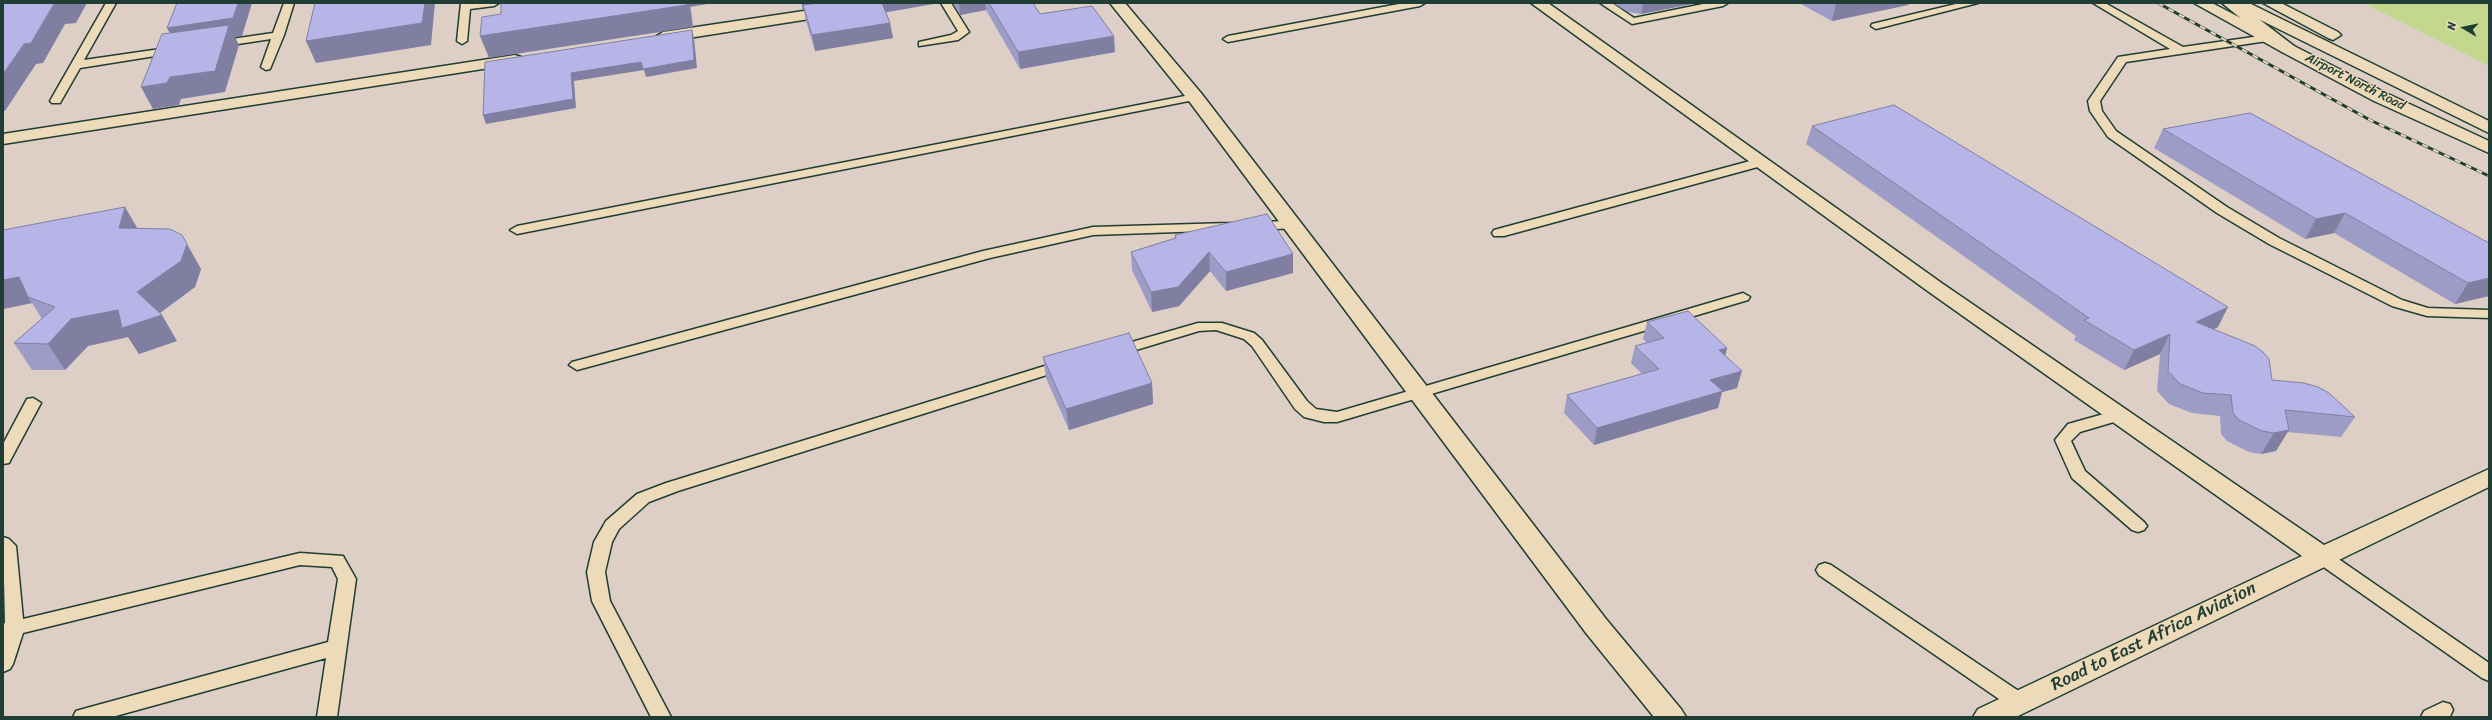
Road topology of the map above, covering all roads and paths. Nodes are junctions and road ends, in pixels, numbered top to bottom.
1 (111, 3) edge
2 (289, 3) edge
3 (494, 3) edge
4 (886, 3) edge
5 (946, 3) edge
6 (1117, 3) edge
7 (1420, 3) edge
8 (1538, 3) edge
9 (1605, 3) edge
10 (1723, 3) edge
11 (1973, 3) edge
12 (2098, 3) edge
13 (2201, 3) edge
14 (2229, 3) edge
15 (2237, 3) edge
16 (2270, 3) edge
17 (466, 5) edge
18 (1876, 26) dead end
19 (279, 35) junction
20 (2267, 38) junction
21 (649, 39) edge
22 (1228, 39) dead end
23 (462, 41) dead end
24 (923, 44) dead end
25 (209, 45) edge
26 (185, 48) edge
27 (2288, 49) junction
28 (2180, 50) junction
29 (531, 58) edge
30 (76, 65) junction
31 (266, 67) dead end
32 (1195, 97) junction
33 (56, 101) dead end
34 (2489, 113) edge
35 (2489, 128) edge
36 (3, 139) edge
37 (2489, 148) edge
38 (1761, 162) junction
39 (1292, 225) junction
40 (517, 230) dead end
41 (1499, 233) dead end
42 (1743, 297) dead end
43 (2489, 314) edge
44 (1100, 355) edge
45 (1078, 361) edge
46 (577, 365) dead end
47 (1420, 394) junction
48 (34, 403) dead end
49 (2118, 415) junction
50 (3, 459) edge
51 (2489, 477) edge
52 (2138, 526) dead end
53 (3, 543) edge
54 (2320, 556) junction
55 (1825, 570) dead end
56 (9, 629) edge
57 (338, 647) junction
58 (3, 664) edge
59 (2489, 673) edge
60 (2019, 702) junction
61 (83, 717) edge
62 (327, 717) edge
63 (661, 717) edge
64 (1671, 717) edge
65 (1988, 717) edge

1 - 30 lane
2 - 19 lane
3 - 17 lane
4 - 21 street
5 - 24 lane
6 - 32 street
7 - 22 lane
8 - 38 street
9 - 10 lane
11 - 18 lane
12 - 28 lane
13 - 20 street
14 - 27 street, Airport North Road
15 - 35 street, Airport North Road
16 - 34 street
17 - 23 lane
19 - 25 lane
19 - 31 lane
20 - 27 street
20 - 28 lane
26 - 30 lane
27 - 37 street, Airport North Road
28 - 43 lane
29 - 36 street
30 - 33 lane
32 - 39 street
32 - 40 lane
38 - 41 lane
38 - 49 street
39 - 46 lane
39 - 47 street
42 - 47 lane
44 - 47 lane
45 - 63 lane
47 - 64 street
48 - 50 lane
49 - 52 lane
49 - 54 street
51 - 54 street, Road to East Africa Aviation
53 - 56 lane
54 - 59 lane
54 - 60 street, Road to East Africa Aviation
55 - 60 lane
56 - 57 lane
56 - 58 lane
57 - 61 lane
57 - 62 lane
60 - 65 street, Road to East Africa Aviation

